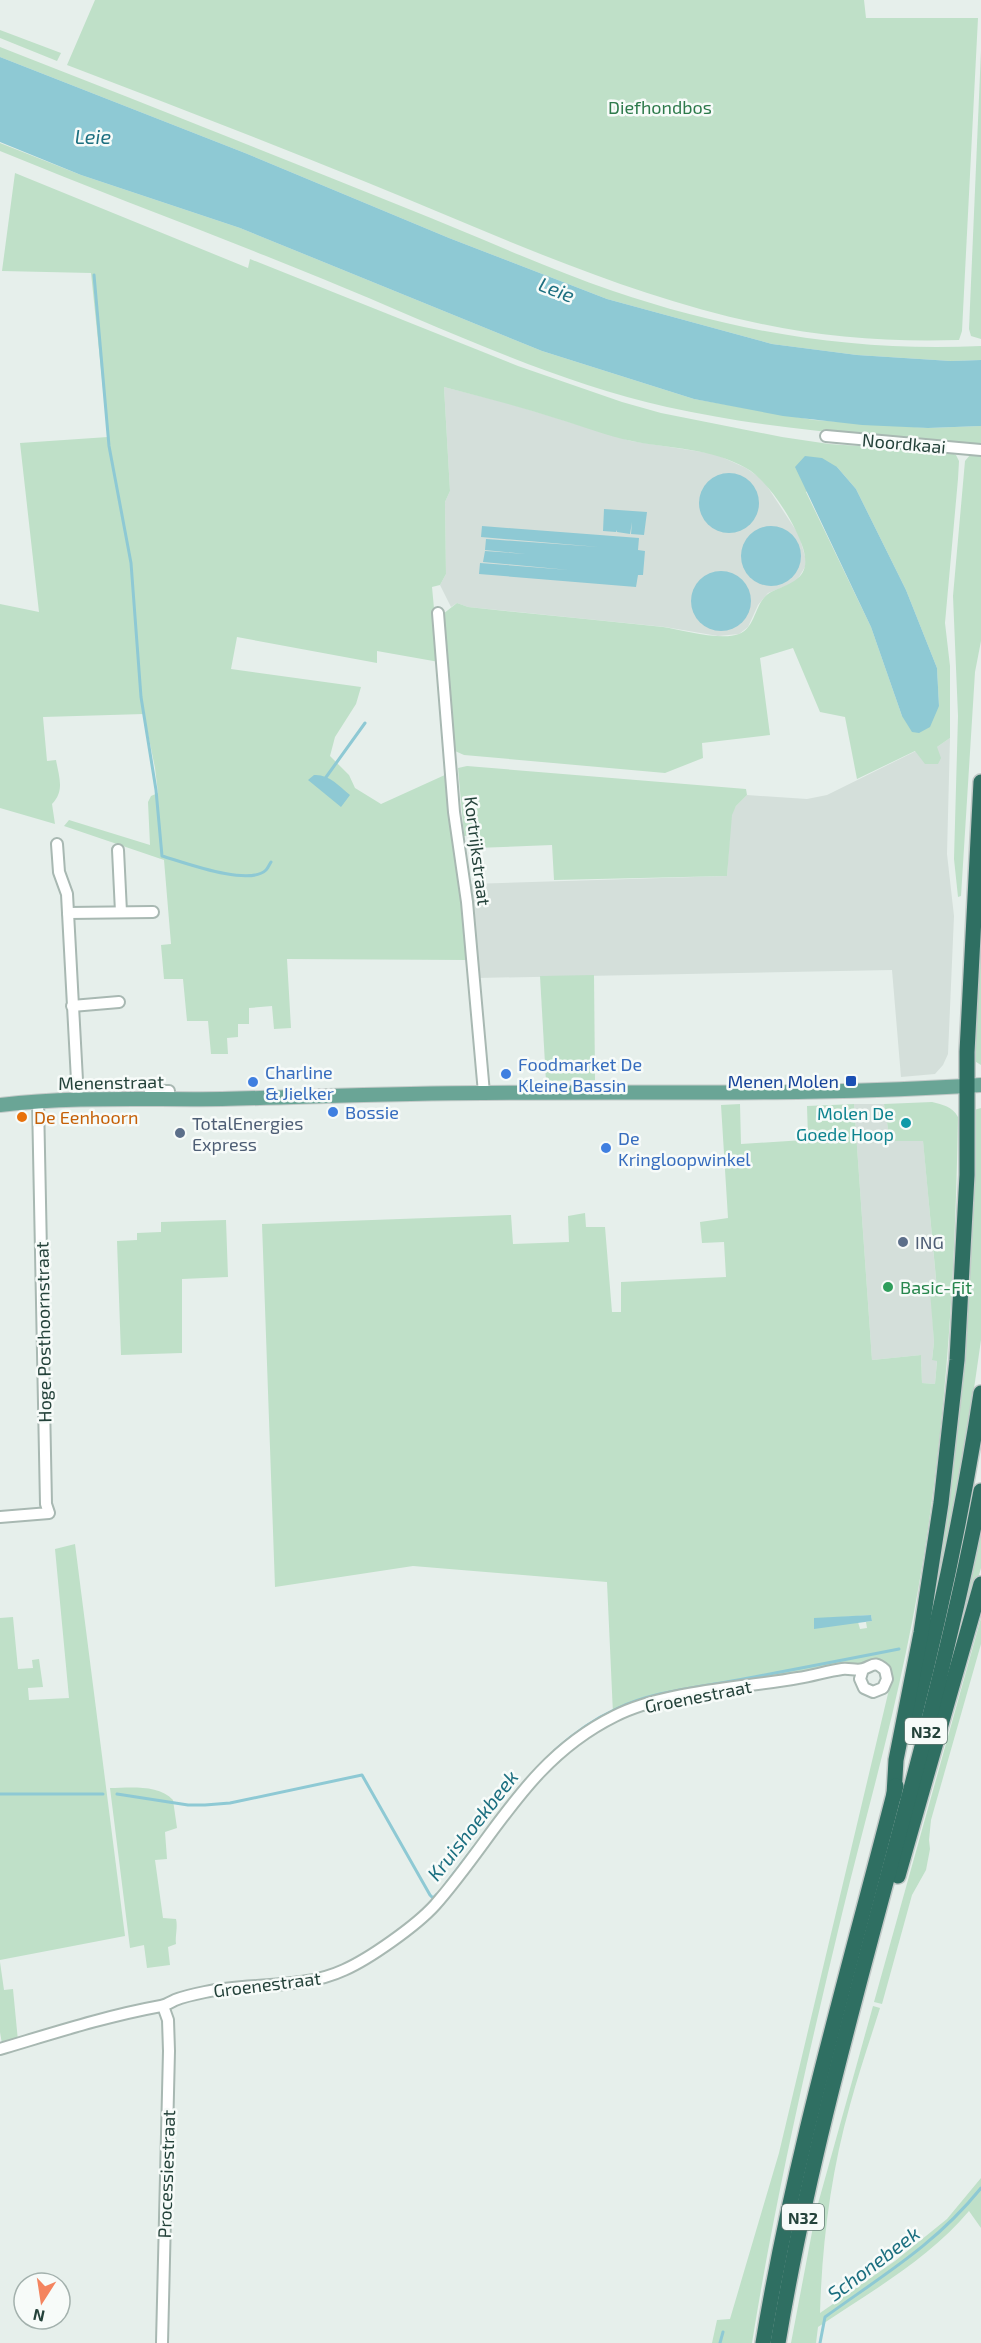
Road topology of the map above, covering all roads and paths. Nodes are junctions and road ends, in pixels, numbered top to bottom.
1 (826, 436) dead end
2 (981, 450) edge
3 (438, 613) dead end
4 (981, 782) edge
5 (57, 844) dead end
6 (118, 850) dead end
7 (121, 912) junction
8 (153, 912) dead end
9 (68, 913) junction
10 (119, 1002) dead end
11 (72, 1006) junction
12 (974, 1086) edge
13 (484, 1093) junction
14 (78, 1099) junction
15 (38, 1101) junction
16 (0, 1105) edge
17 (981, 1393) edge
18 (981, 1491) edge
19 (0, 1516) edge
20 (981, 1584) edge
21 (863, 1670) dead end
22 (894, 1795) junction
23 (864, 1970) junction
24 (163, 2006) junction
25 (0, 2049) edge
26 (162, 2343) edge
27 (763, 2343) edge
28 (778, 2343) edge

1 - 2 street, Noordkaai
3 - 13 street, Kortrijkstraat
4 - 12 highway
5 - 9 street
6 - 7 street
7 - 8 street
7 - 9 street
9 - 11 street
10 - 11 street
11 - 14 street
12 - 13 main road
12 - 22 highway
13 - 14 main road, Menenstraat
14 - 15 main road, Menenstraat
15 - 16 main road, Menenstraat
15 - 19 street, Hoge Posthoornstraat
17 - 22 highway, N32
18 - 23 highway, N32
20 - 23 highway
21 - 24 street, Groenestraat
22 - 27 highway, N32
23 - 28 highway, N32
24 - 25 street, Groenestraat
24 - 26 street, Processiestraat

